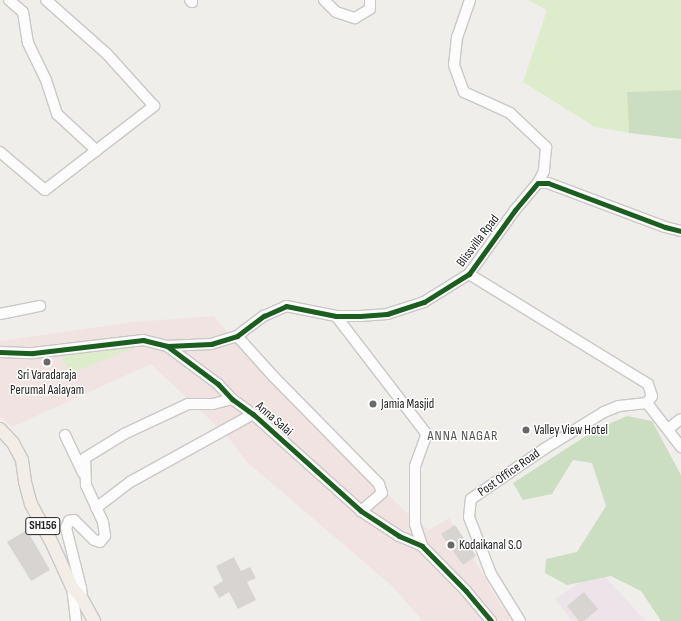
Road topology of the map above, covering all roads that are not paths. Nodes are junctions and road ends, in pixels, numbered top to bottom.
1 (10, 0) edge
2 (46, 0) edge
3 (324, 0) edge
4 (370, 0) edge
5 (470, 0) edge
6 (97, 150) junction
7 (0, 152) edge
8 (538, 183) junction
9 (681, 231) edge
10 (470, 274) junction
11 (40, 306) dead end
12 (0, 314) edge
13 (336, 316) junction
14 (237, 336) junction
15 (167, 346) junction
16 (0, 352) edge
17 (232, 399) junction
18 (647, 403) junction
19 (253, 414) junction
20 (681, 419) edge
21 (0, 429) edge
22 (668, 429) junction
23 (64, 435) dead end
24 (681, 447) edge
25 (84, 475) junction
26 (96, 508) junction
27 (362, 512) junction
28 (422, 546) junction
29 (72, 587) junction
30 (82, 599) junction
31 (76, 621) edge
32 (94, 621) edge
33 (491, 621) edge
34 (520, 621) edge

1 - 6 street
2 - 6 street
3 - 4 street
5 - 8 street
6 - 7 street
8 - 9 street
8 - 10 street, Blissvilla Rpad
10 - 13 street, Blissvilla Rpad
10 - 18 street
11 - 12 street
13 - 14 street, Blissvilla Rpad
13 - 28 street
14 - 15 street, Blissvilla Rpad
14 - 27 street
15 - 16 street, Anna Salai
15 - 17 street, Anna Salai
17 - 19 street, Anna Salai
17 - 25 street
18 - 22 street
18 - 34 street, Post Office Road
19 - 26 street
19 - 27 street, Anna Salai
20 - 22 street
21 - 29 main road, SH156
22 - 24 street
23 - 25 street
25 - 26 street
26 - 30 street
27 - 28 street, Anna Salai
28 - 33 street, Anna Salai
29 - 30 main road, SH156
29 - 31 street
30 - 32 main road, SH156

